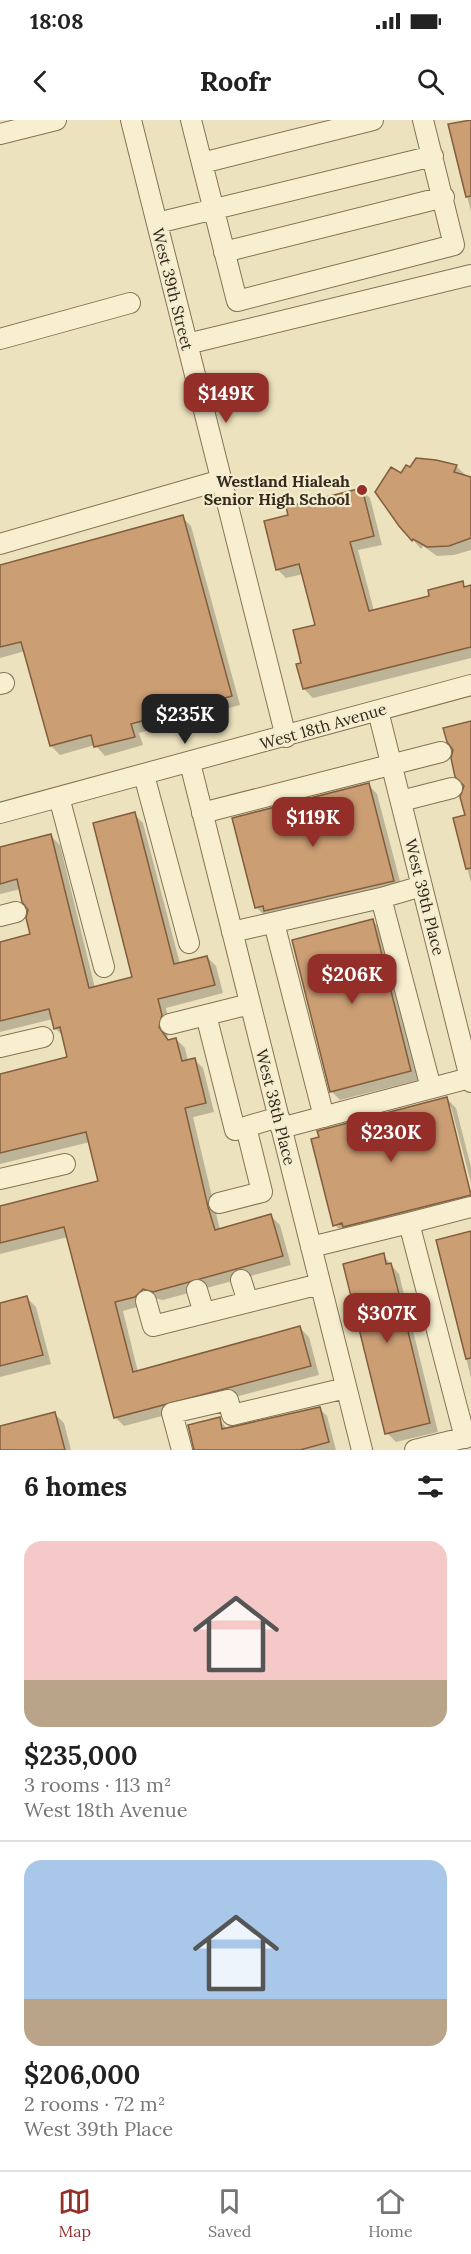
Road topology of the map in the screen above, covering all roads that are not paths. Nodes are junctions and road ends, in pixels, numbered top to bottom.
1 (56, 120) edge
2 (131, 120) edge
3 (191, 120) edge
4 (373, 120) edge
5 (423, 120) edge
6 (0, 134) edge
7 (433, 156) junction
8 (202, 164) junction
9 (444, 197) junction
10 (213, 208) junction
11 (157, 223) junction
12 (224, 252) junction
13 (471, 275) edge
14 (130, 303) dead end
15 (0, 339) edge
16 (187, 344) junction
17 (221, 480) junction
18 (0, 544) edge
19 (471, 685) edge
20 (378, 711) junction
21 (286, 737) junction
22 (441, 752) dead end
23 (190, 763) junction
24 (392, 765) junction
25 (144, 776) junction
26 (452, 788) dead end
27 (59, 798) junction
28 (401, 801) junction
29 (1, 810) edge
30 (202, 813) junction
31 (422, 886) junction
32 (381, 898) junction
33 (274, 923) junction
34 (232, 932) junction
35 (189, 943) dead end
36 (104, 967) dead end
37 (250, 1004) junction
38 (206, 1015) junction
39 (170, 1023) dead end
40 (43, 1036) dead end
41 (0, 1047) edge
42 (470, 1080) edge
43 (431, 1088) junction
44 (324, 1117) junction
45 (280, 1122) junction
46 (246, 1126) junction
47 (65, 1164) dead end
48 (291, 1166) junction
49 (258, 1176) junction
50 (0, 1179) edge
51 (219, 1203) dead end
52 (471, 1207) edge
53 (409, 1223) junction
54 (311, 1247) junction
55 (241, 1280) dead end
56 (320, 1284) junction
57 (196, 1290) dead end
58 (146, 1301) dead end
59 (248, 1302) junction
60 (204, 1313) junction
61 (346, 1388) junction
62 (468, 1437) edge
63 (182, 1450) edge
64 (362, 1450) edge
65 (415, 1450) edge

1 - 6 street
2 - 11 street, West 39th Street
3 - 8 street
4 - 8 street
5 - 7 street
7 - 9 street
7 - 10 street
8 - 10 street
9 - 12 street
9 - 12 street
10 - 11 street
10 - 12 street
11 - 16 street, West 39th Street
13 - 16 street
14 - 15 street
16 - 17 street, West 39th Street
17 - 18 street
17 - 21 street, West 39th Street
19 - 20 street, West 18th Avenue
20 - 21 street, West 18th Avenue
20 - 24 street, West 39th Place
21 - 23 street, West 18th Avenue
22 - 24 street
23 - 25 street, West 18th Avenue
23 - 30 street, West 38th Place
24 - 28 street, West 39th Place
24 - 30 street
25 - 27 street, West 18th Avenue
25 - 35 street
26 - 28 street
27 - 29 street, West 18th Avenue
27 - 36 street
28 - 31 street, West 39th Place
30 - 34 street, West 38th Place
31 - 32 street
31 - 42 street, West 39th Place
32 - 33 street
32 - 43 street
33 - 34 street
33 - 44 street
34 - 37 street, West 38th Place
37 - 38 street
37 - 45 street, West 38th Place
38 - 39 street
38 - 46 street
40 - 41 street
42 - 43 street
43 - 44 street
44 - 45 street
45 - 46 street
45 - 48 street, West 38th Place
46 - 49 street
47 - 50 street
48 - 49 street
48 - 54 street, West 38th Place
49 - 51 street
52 - 53 street
53 - 54 street
53 - 62 street
54 - 56 street, West 38th Place
55 - 59 street
56 - 59 street
56 - 61 street, West 38th Place
57 - 60 street
58 - 60 street
59 - 60 street
61 - 63 street
61 - 64 street, West 38th Place
62 - 65 street

